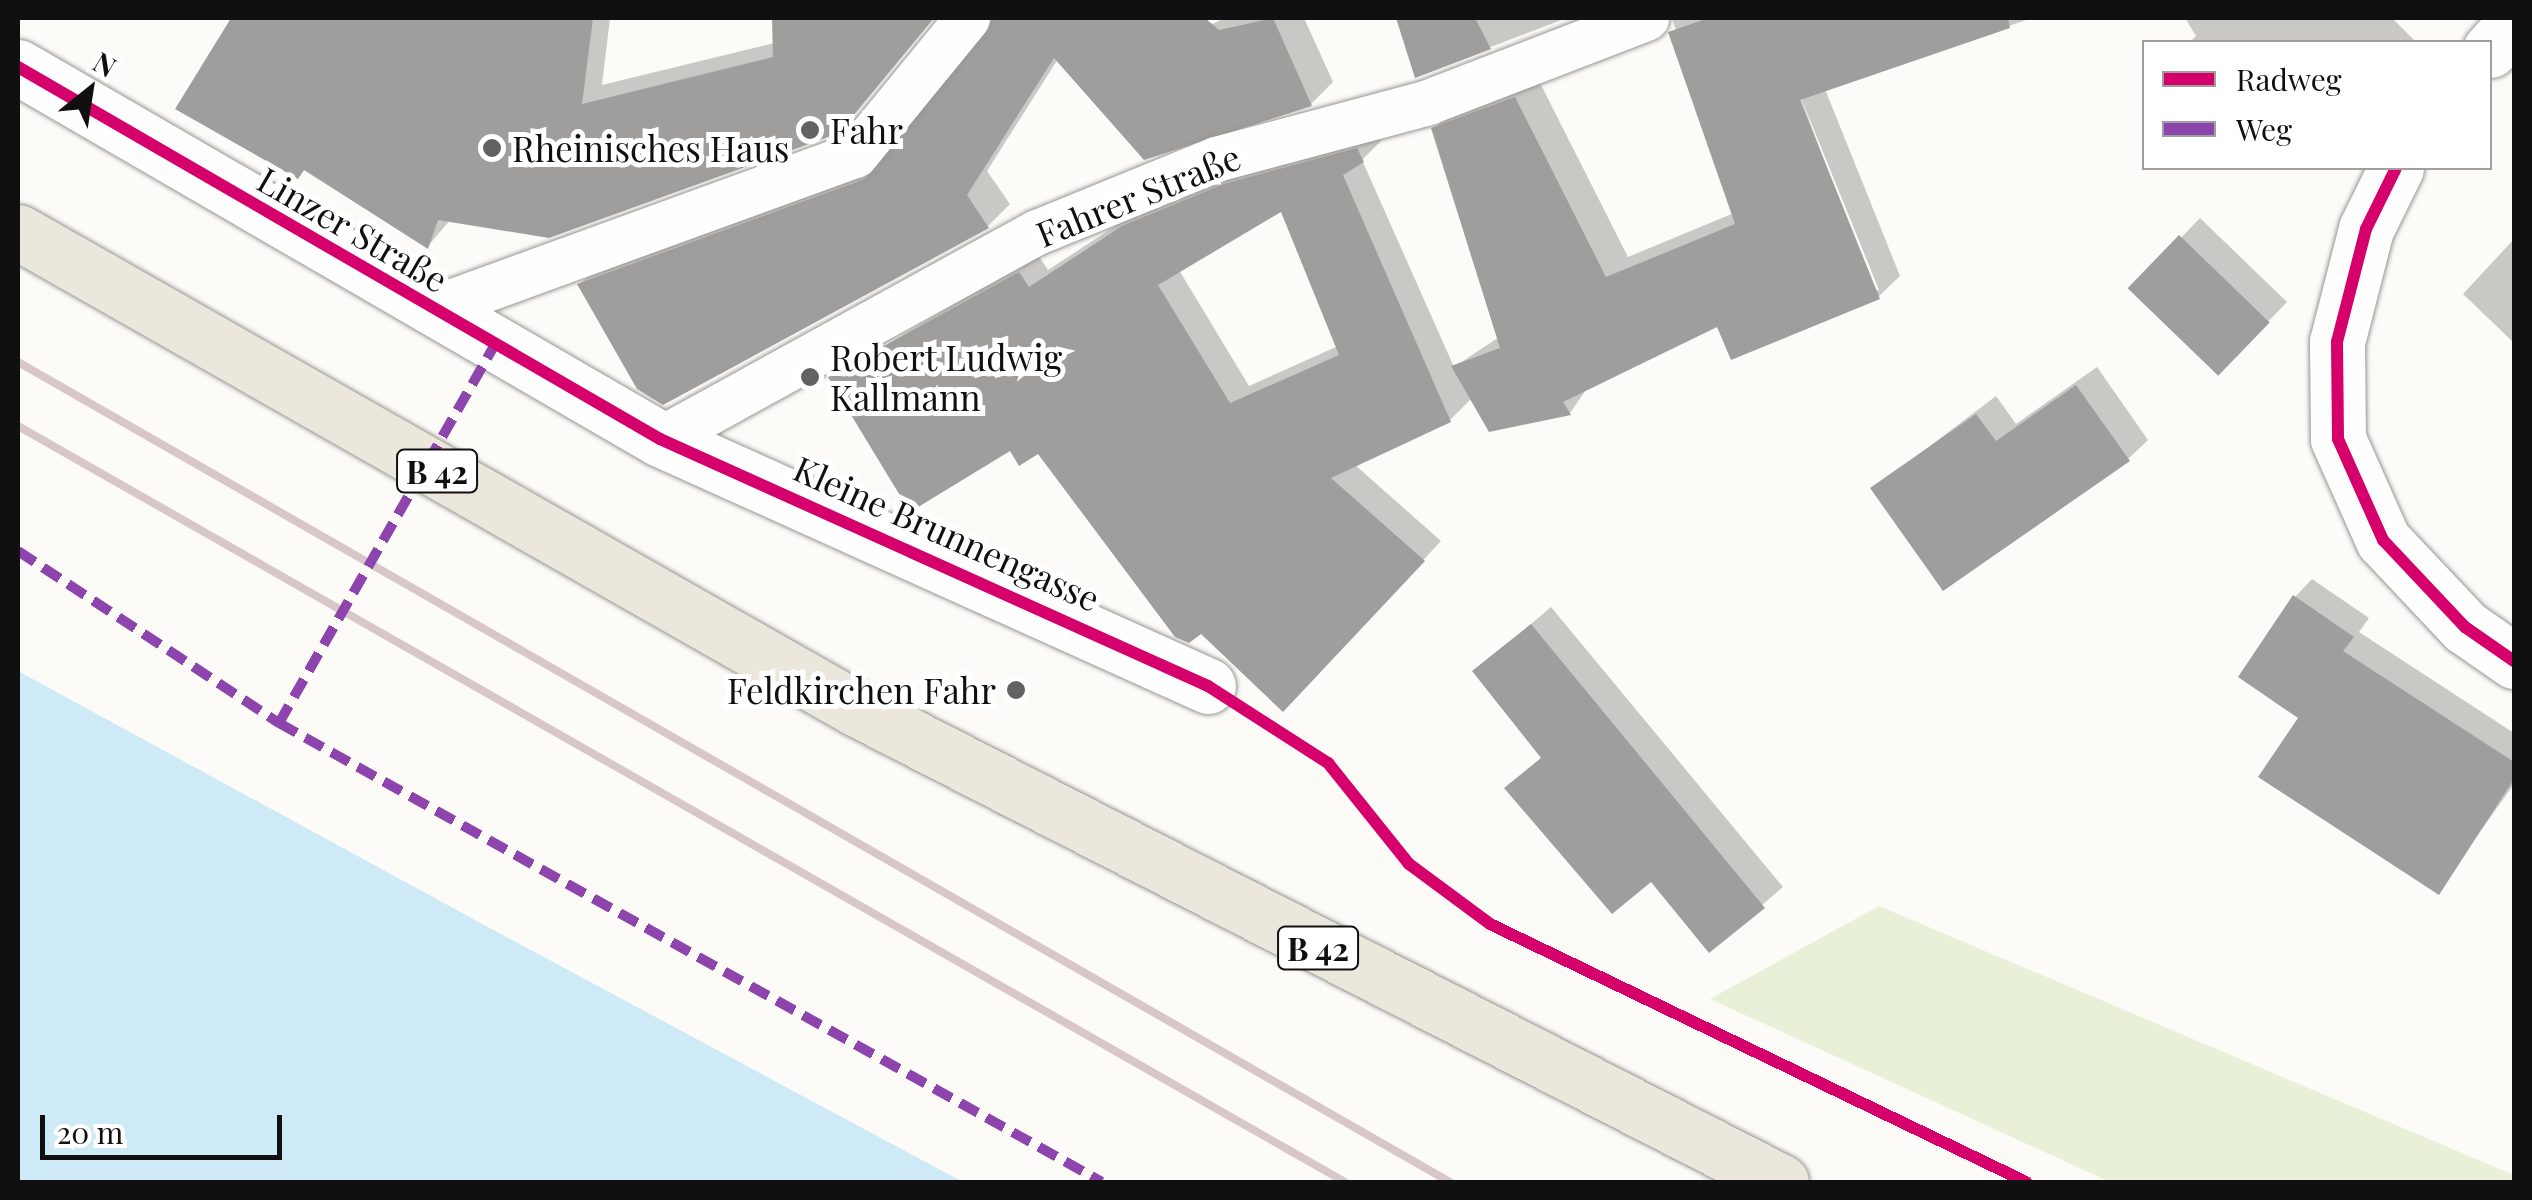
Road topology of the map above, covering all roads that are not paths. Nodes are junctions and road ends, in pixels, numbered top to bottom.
1 (967, 18) edge
2 (1646, 18) edge
3 (2514, 22) edge
4 (2492, 48) edge
5 (18, 68) edge
6 (2395, 170) edge
7 (18, 232) edge
8 (432, 309) junction
9 (660, 439) junction
10 (2514, 661) edge
11 (1208, 686) dead end
12 (1782, 1182) edge

1 - 8 lane
2 - 9 lane, Fahrer Straße
3 - 4 street
5 - 8 street, Linzer Straße
6 - 10 street
7 - 12 main road, B 42
8 - 9 street, Linzer Straße
9 - 11 street, Kleine Brunnengasse

